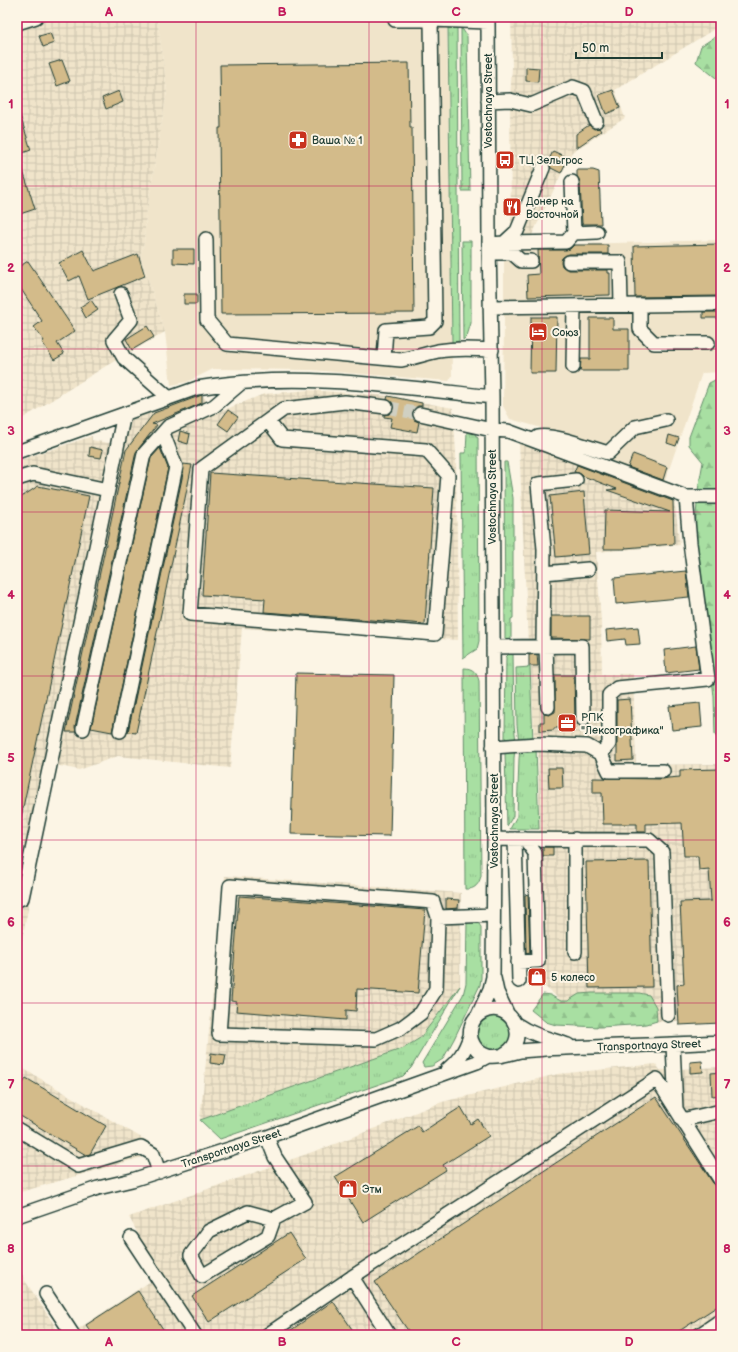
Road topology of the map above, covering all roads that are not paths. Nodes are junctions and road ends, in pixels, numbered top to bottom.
1 (36, 17) edge
2 (394, 17) edge
3 (488, 19) edge
4 (431, 20) junction
5 (17, 23) edge
6 (488, 101) junction
7 (596, 121) dead end
8 (543, 168) dead end
9 (572, 182) dead end
10 (597, 232) dead end
11 (574, 233) junction
12 (206, 238) dead end
13 (504, 243) junction
14 (490, 249) junction
15 (531, 261) dead end
16 (569, 262) dead end
17 (121, 294) dead end
18 (720, 304) dead end
19 (621, 305) junction
20 (640, 305) junction
21 (574, 306) junction
22 (490, 307) junction
23 (708, 343) dead end
24 (492, 350) junction
25 (384, 358) junction
26 (573, 367) dead end
27 (241, 383) junction
28 (492, 397) junction
29 (169, 398) junction
30 (386, 407) tunnel mouth
31 (124, 414) junction
32 (420, 414) tunnel mouth
33 (666, 420) dead end
34 (268, 421) junction
35 (492, 430) junction
36 (163, 433) junction
37 (530, 439) junction
38 (17, 452) edge
39 (17, 479) edge
40 (576, 480) dead end
41 (108, 490) junction
42 (686, 497) junction
43 (721, 497) edge
44 (588, 568) dead end
45 (544, 573) junction
46 (493, 646) junction
47 (545, 646) junction
48 (548, 707) dead end
49 (583, 719) dead end
50 (83, 729) dead end
51 (120, 731) dead end
52 (493, 747) junction
53 (601, 754) junction
54 (663, 771) dead end
55 (494, 839) junction
56 (520, 839) junction
57 (575, 839) junction
58 (17, 900) edge
59 (493, 915) junction
60 (438, 917) junction
61 (575, 952) dead end
62 (518, 962) junction
63 (493, 977) junction
64 (519, 981) dead end
65 (507, 1013) junction
66 (478, 1015) junction
67 (668, 1015) dead end
68 (516, 1024) junction
69 (470, 1036) junction
70 (721, 1042) edge
71 (673, 1045) junction
72 (578, 1047) junction
73 (503, 1055) junction
74 (488, 1056) junction
75 (442, 1074) junction
76 (721, 1111) edge
77 (679, 1115) junction
78 (17, 1129) edge
79 (267, 1137) junction
80 (158, 1172) junction
81 (721, 1181) edge
82 (17, 1216) edge
83 (274, 1219) junction
84 (131, 1238) dead end
85 (352, 1277) junction
86 (46, 1294) dead end
87 (721, 1320) edge
88 (73, 1335) edge
89 (195, 1335) edge
90 (267, 1335) edge
91 (389, 1335) edge
92 (699, 1335) edge

1 - 5 street
2 - 4 street
3 - 4 street
3 - 6 street, Vostochnaya Street
4 - 25 street
6 - 7 street
6 - 14 street, Vostochnaya Street
8 - 13 street
9 - 11 street
10 - 11 street
11 - 13 street
12 - 25 street
13 - 14 street
14 - 15 street
14 - 22 street, Vostochnaya Street
16 - 19 street
17 - 29 street
18 - 20 street
19 - 20 street
19 - 21 street
20 - 23 street
21 - 22 street
21 - 26 street
22 - 24 street, Vostochnaya Street
24 - 25 street
24 - 28 street, Vostochnaya Street
27 - 28 street
27 - 29 street
27 - 36 street
28 - 35 street, Vostochnaya Street
29 - 31 street
30 - 34 street
31 - 38 street
31 - 41 street
32 - 35 street
33 - 37 street
34 - 34 street
35 - 37 street
35 - 46 street, Vostochnaya Street
36 - 50 street
36 - 51 street
37 - 42 street
39 - 41 street
40 - 45 street
41 - 58 street
42 - 43 street
42 - 53 street
44 - 45 street
45 - 47 street
46 - 47 street
46 - 52 street, Vostochnaya Street
47 - 48 street
47 - 49 street
52 - 53 street
52 - 55 street, Vostochnaya Street
53 - 54 street
55 - 56 street
55 - 59 street, Vostochnaya Street
56 - 57 street
56 - 62 street
56 - 62 street
57 - 61 street
57 - 67 street
59 - 60 street
59 - 63 street, Vostochnaya Street
60 - 60 street
62 - 64 street
63 - 65 street, Vostochnaya Street
63 - 66 street, Vostochnaya Street
65 - 66 street
65 - 68 street
66 - 69 street
68 - 72 street
68 - 73 street
69 - 74 street
69 - 75 street
70 - 71 street, Transportnaya Street
71 - 72 street, Transportnaya Street
71 - 77 street
72 - 73 street
73 - 74 street
74 - 75 street, Transportnaya Street
75 - 79 street, Transportnaya Street
76 - 77 street
77 - 81 street
77 - 85 street
78 - 80 street
79 - 80 street, Transportnaya Street
79 - 83 street
80 - 82 street, Transportnaya Street
83 - 83 street
84 - 89 street
85 - 90 street
85 - 91 street
86 - 88 street
87 - 92 street

